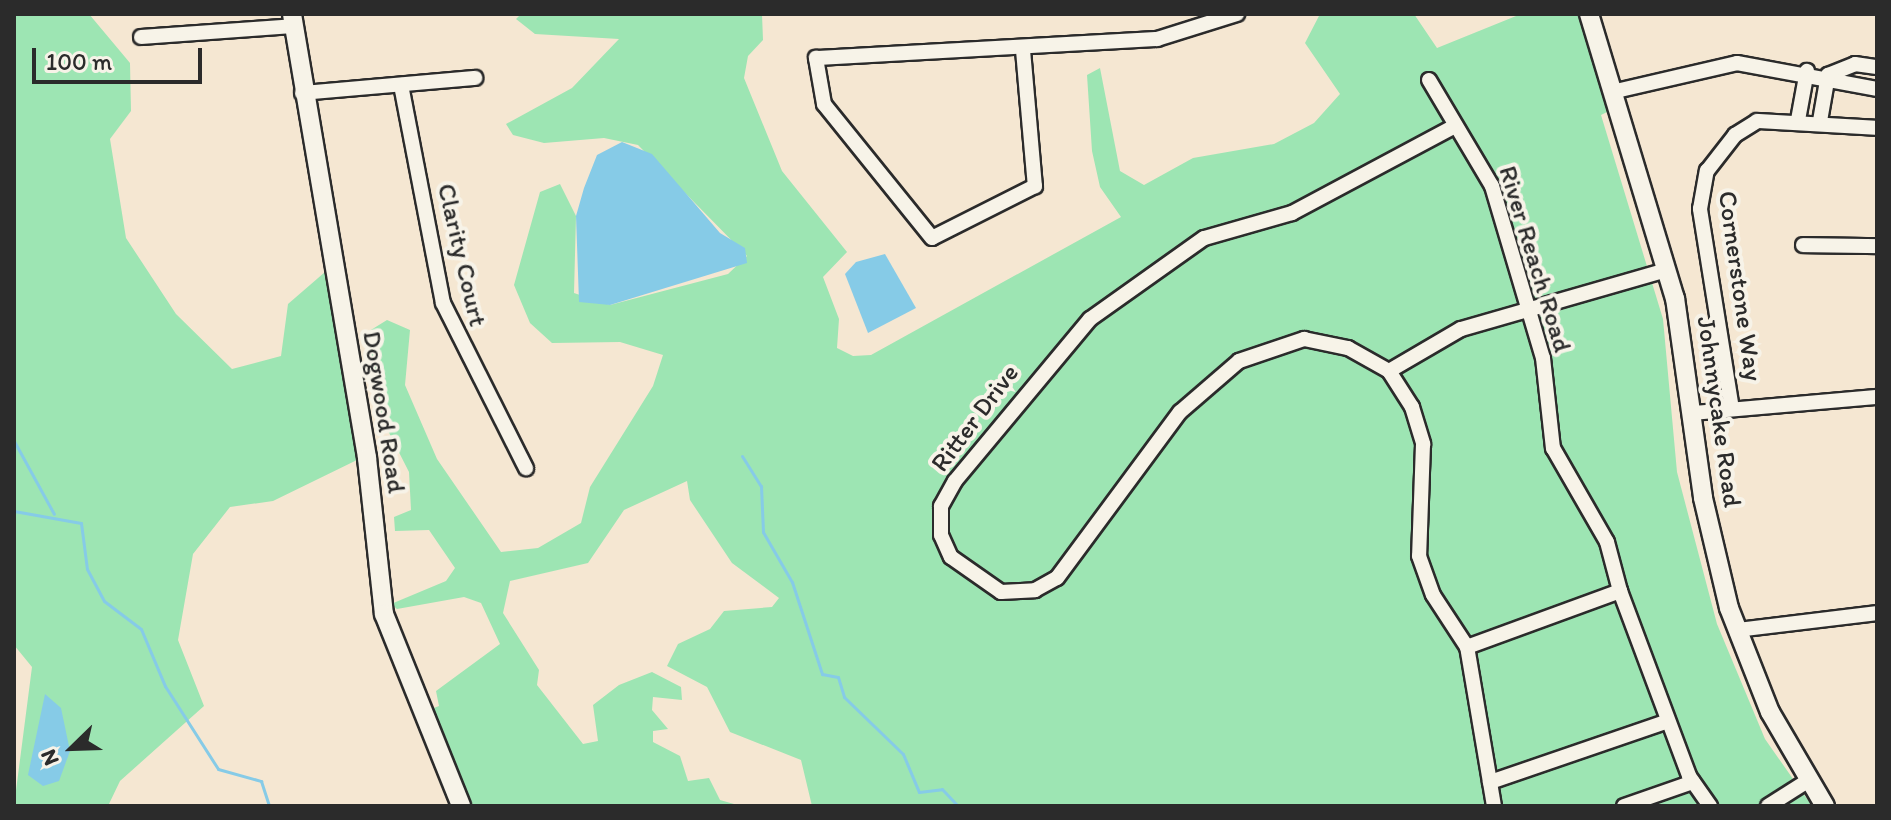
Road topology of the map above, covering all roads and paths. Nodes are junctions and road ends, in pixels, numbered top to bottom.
1 (1237, 14) edge
2 (1589, 14) edge
3 (293, 20) edge
4 (141, 37) dead end
5 (1023, 50) junction
6 (1877, 67) edge
7 (1807, 71) junction
8 (1828, 75) junction
9 (475, 78) dead end
10 (1429, 80) dead end
11 (401, 85) junction
12 (1877, 89) edge
13 (1616, 91) junction
14 (302, 93) junction
15 (1798, 120) junction
16 (1820, 121) junction
17 (1455, 126) junction
18 (1877, 128) edge
19 (1803, 245) dead end
20 (1877, 246) edge
21 (1667, 270) junction
22 (1529, 309) junction
23 (1389, 371) junction
24 (1877, 397) edge
25 (1732, 409) junction
26 (1693, 413) junction
27 (526, 468) dead end
28 (1620, 591) junction
29 (1877, 613) edge
30 (1737, 630) junction
31 (1467, 647) junction
32 (1668, 721) junction
33 (1809, 780) junction
34 (1490, 782) junction
35 (1693, 782) junction
36 (461, 806) edge
37 (1494, 806) edge
38 (1624, 806) edge
39 (1710, 806) edge
40 (1768, 806) edge
41 (1825, 806) edge

1 - 5 street
2 - 13 street, Johnnycake Road
3 - 4 street
3 - 14 street, Dogwood Road
5 - 5 street
6 - 8 street
7 - 8 street
7 - 13 street
7 - 15 street
8 - 12 street
8 - 16 street
9 - 11 street
10 - 17 street, River Reach Road
11 - 14 street
11 - 27 street, Clarity Court
13 - 21 street, Johnnycake Road
14 - 36 street, Dogwood Road
15 - 16 street, Cornerstone Way
15 - 25 street, Cornerstone Way
16 - 18 street, Cornerstone Way
17 - 22 street, River Reach Road
17 - 23 street, Ritter Drive
19 - 20 street
21 - 22 street
21 - 26 street, Johnnycake Road
22 - 23 street
22 - 28 street, River Reach Road
23 - 31 street
24 - 25 street
25 - 26 street
26 - 30 street, Johnnycake Road
28 - 31 street
28 - 32 street, River Reach Road
29 - 30 street
30 - 33 street, Johnnycake Road
31 - 34 street
32 - 34 street
32 - 35 street, River Reach Road
33 - 40 street
33 - 41 street, Johnnycake Road
34 - 37 street
35 - 38 street
35 - 39 street, River Reach Road

